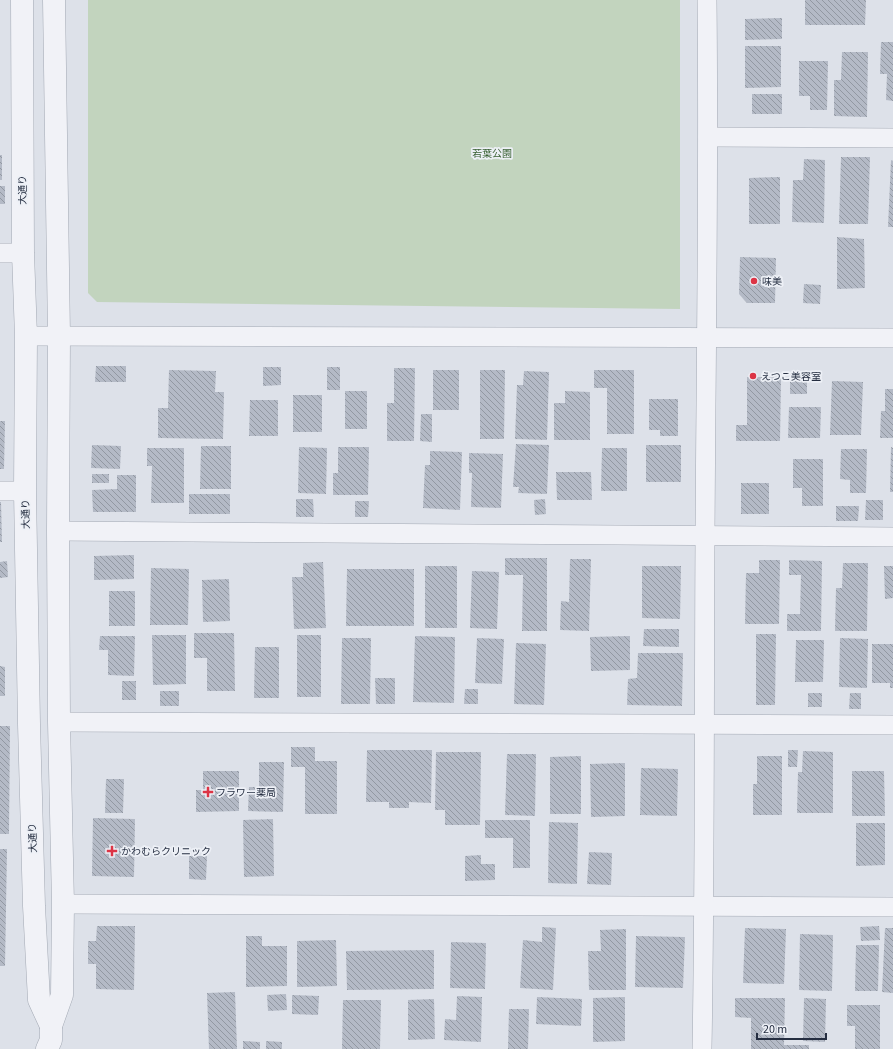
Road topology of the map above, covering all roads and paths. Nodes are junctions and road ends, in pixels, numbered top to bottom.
1 (22, 0) edge
2 (54, 0) edge
3 (707, 0) edge
4 (708, 137) junction
5 (893, 138) edge
6 (0, 253) edge
7 (23, 253) junction
8 (26, 336) junction
9 (59, 336) junction
10 (706, 337) junction
11 (893, 338) edge
12 (0, 491) edge
13 (25, 491) junction
14 (58, 531) junction
15 (705, 536) junction
16 (893, 537) edge
17 (59, 722) junction
18 (704, 723) junction
19 (893, 725) edge
20 (62, 904) junction
21 (705, 907) junction
22 (893, 907) edge
23 (51, 1026) junction
24 (47, 1049) edge
25 (702, 1049) edge

1 - 7 street, 大通り
2 - 9 street
3 - 4 street
4 - 5 street
4 - 10 street
6 - 7 street
7 - 8 street, 大通り
8 - 9 street
8 - 13 street, 大通り
9 - 10 street
9 - 14 street
10 - 11 street
10 - 15 street
12 - 13 street
13 - 23 street, 大通り
14 - 15 street
14 - 17 street
15 - 16 street
15 - 18 street
17 - 18 street
17 - 20 street
18 - 19 street
18 - 21 street
20 - 21 street
20 - 23 street
21 - 22 street
21 - 25 street
23 - 24 street

